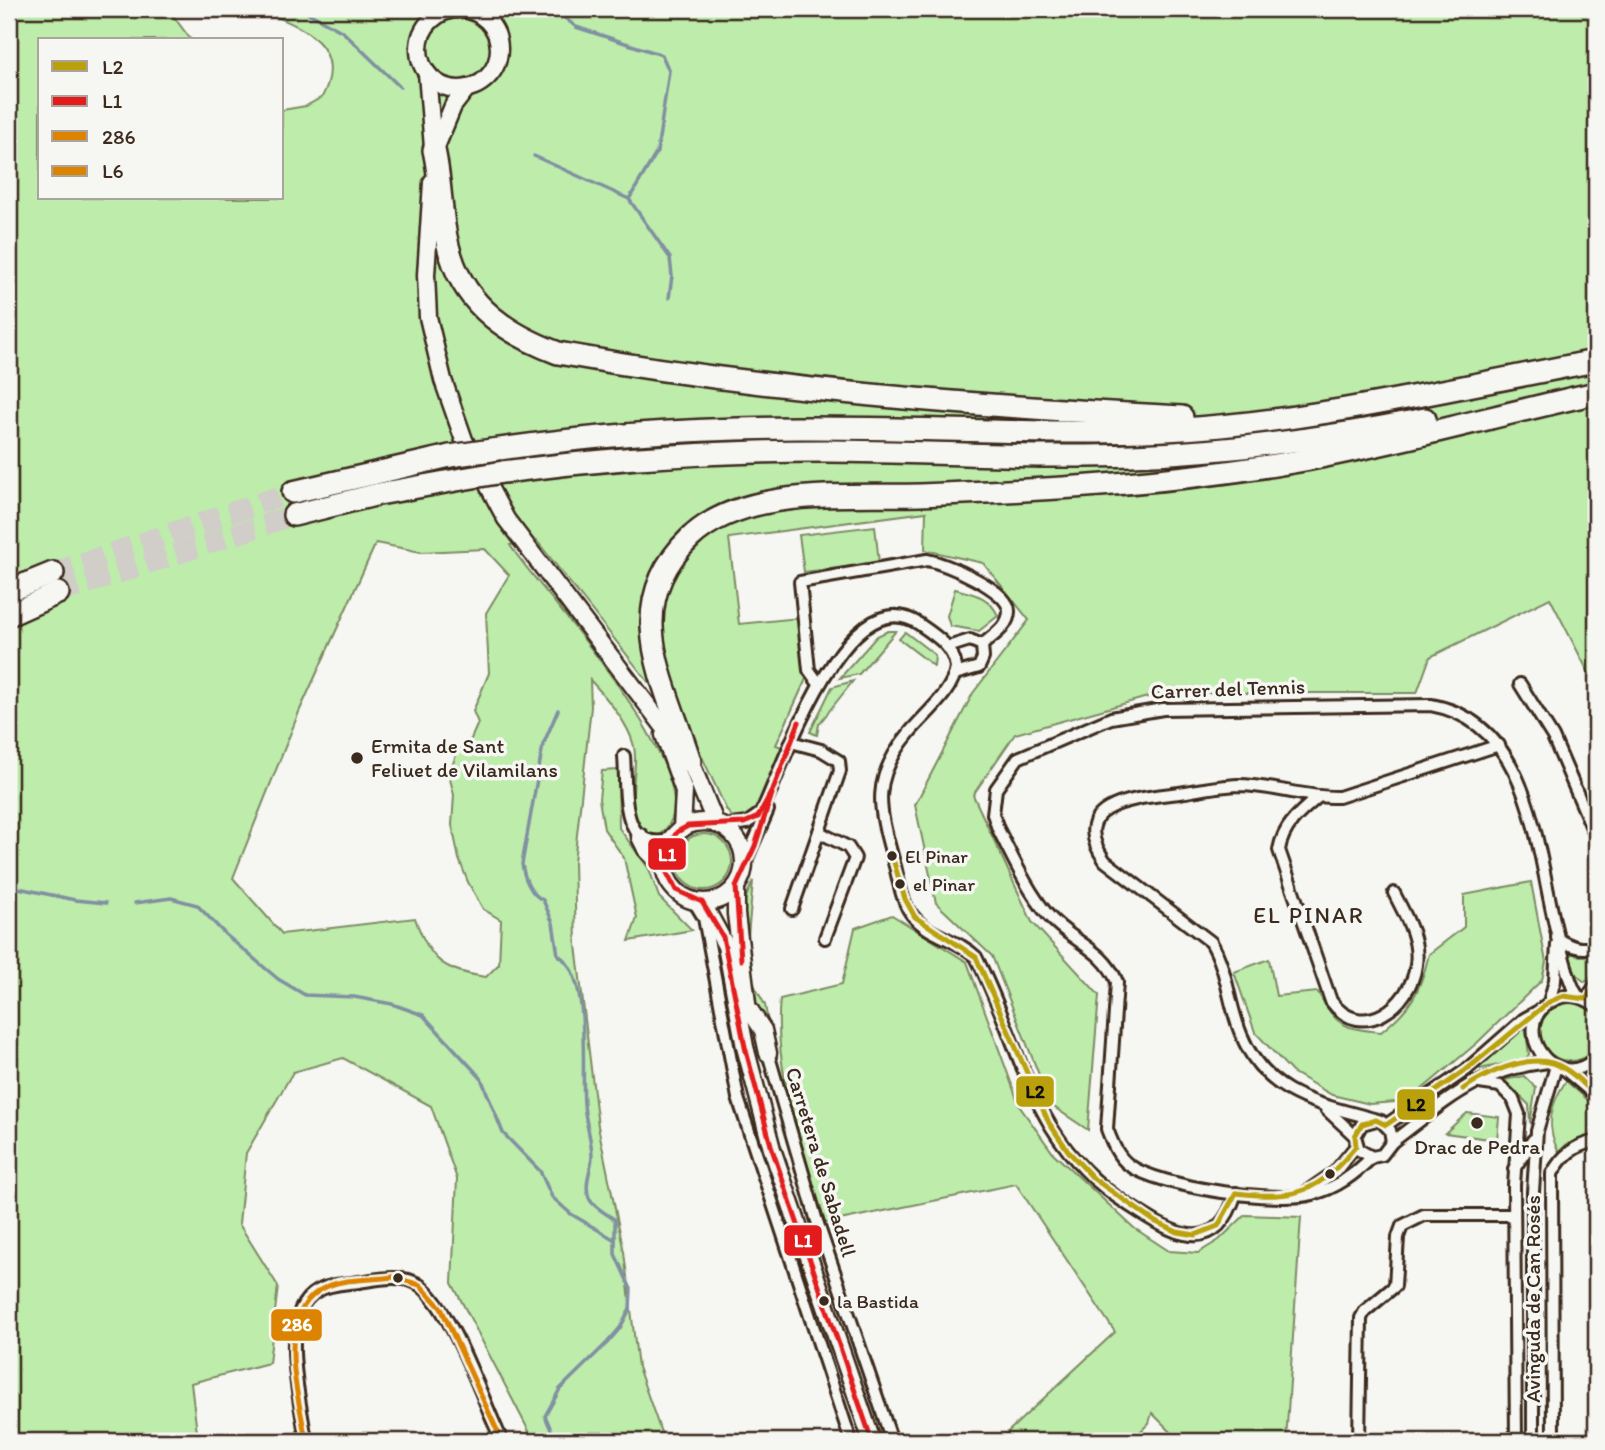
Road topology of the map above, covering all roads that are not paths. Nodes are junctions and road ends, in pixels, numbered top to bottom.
1 (438, 13) edge
2 (483, 14) edge
3 (426, 73) junction
4 (467, 88) junction
5 (435, 150) junction
6 (1596, 361) edge
7 (1596, 383) edge
8 (1596, 393) edge
9 (1229, 423) junction
10 (293, 492) tunnel mouth
11 (294, 515) tunnel mouth
12 (9, 591) edge
13 (9, 615) edge
14 (982, 645) junction
15 (948, 647) junction
16 (955, 674) junction
17 (819, 684) junction
18 (1520, 684) dead end
19 (659, 722) junction
20 (791, 742) junction
21 (1499, 744) junction
22 (624, 756) dead end
23 (690, 761) junction
24 (774, 787) junction
25 (1318, 797) junction
26 (719, 825) junction
27 (820, 832) junction
28 (676, 835) junction
29 (640, 837) junction
30 (1596, 837) edge
31 (744, 865) junction
32 (664, 867) junction
33 (736, 887) junction
34 (1394, 892) dead end
35 (697, 901) junction
36 (792, 909) dead end
37 (825, 938) dead end
38 (1557, 938) junction
39 (1596, 947) edge
40 (1596, 985) edge
41 (1582, 997) junction
42 (747, 1006) junction
43 (1545, 1006) junction
44 (1596, 1006) edge
45 (768, 1054) joint
46 (1596, 1058) edge
47 (1556, 1066) junction
48 (753, 1071) junction
49 (1472, 1082) junction
50 (1596, 1096) edge
51 (1320, 1106) junction
52 (1381, 1122) junction
53 (1537, 1131) junction
54 (1356, 1141) junction
55 (1596, 1141) edge
56 (1392, 1142) junction
57 (1372, 1157) junction
58 (1560, 1159) junction
59 (1514, 1169) junction
60 (1533, 1192) junction
61 (1236, 1193) junction
62 (1301, 1196) junction
63 (1514, 1215) junction
64 (306, 1441) edge
65 (502, 1441) edge
66 (851, 1441) edge
67 (872, 1441) edge
68 (892, 1441) edge
69 (1359, 1441) edge
70 (1516, 1441) edge
71 (1533, 1441) edge
72 (1553, 1441) edge

1 - 2 main road
1 - 3 main road
2 - 4 main road
3 - 4 main road
3 - 5 main road
4 - 5 main road
5 - 9 highway
5 - 19 main road
6 - 9 highway
7 - 11 highway, bridge
8 - 23 highway
9 - 10 highway, bridge
12 - 13 highway
14 - 15 street
14 - 16 street
14 - 17 street
15 - 16 street
15 - 17 street
16 - 61 street
17 - 20 street
18 - 30 street
19 - 23 main road
19 - 28 main road
20 - 24 street
20 - 27 street
21 - 25 street
21 - 38 street, Carrer del Tennis
21 - 61 street, Carrer del Tennis
22 - 29 street
23 - 26 main road
24 - 26 street
24 - 31 street
25 - 34 street
25 - 51 street
26 - 28 main road
26 - 31 main road
27 - 36 street
27 - 37 street
28 - 29 street
28 - 32 main road
29 - 32 main road
31 - 33 main road
32 - 35 main road
33 - 35 main road
33 - 42 main road
35 - 48 main road
35 - 66 street
38 - 39 street
38 - 41 street, Carrer del Tennis
38 - 43 street, Carrer del Tennis
40 - 41 street
41 - 43 street
41 - 44 street
42 - 45 main road
42 - 48 main road
43 - 47 street, Carrer del Tennis
43 - 52 street
45 - 68 street, Carretera de Sabadell
46 - 47 street, Carrer del Tennis
47 - 49 street, Carrer del Tennis
47 - 50 street
47 - 53 street, Avinguda de Can Rosés
48 - 67 main road
49 - 56 street, Carrer del Tennis
49 - 59 street, Avinguda de Can Rosés
51 - 52 street
51 - 54 street
52 - 54 street
52 - 56 street
53 - 59 street, Avinguda de Can Rosés
53 - 60 street, Avinguda de Can Rosés
54 - 57 street
54 - 62 street
55 - 58 street, Avinguda de Can Rosés
56 - 57 street, Carrer del Tennis
57 - 62 street, Carrer del Tennis
58 - 60 street, Avinguda de Can Rosés
58 - 72 street, Avinguda de Can Rosés
59 - 63 street, Avinguda de Can Rosés
60 - 71 street, Avinguda de Can Rosés
61 - 62 street, Carrer del Tennis
63 - 69 street
63 - 70 street, Avinguda de Can Rosés
64 - 65 street

